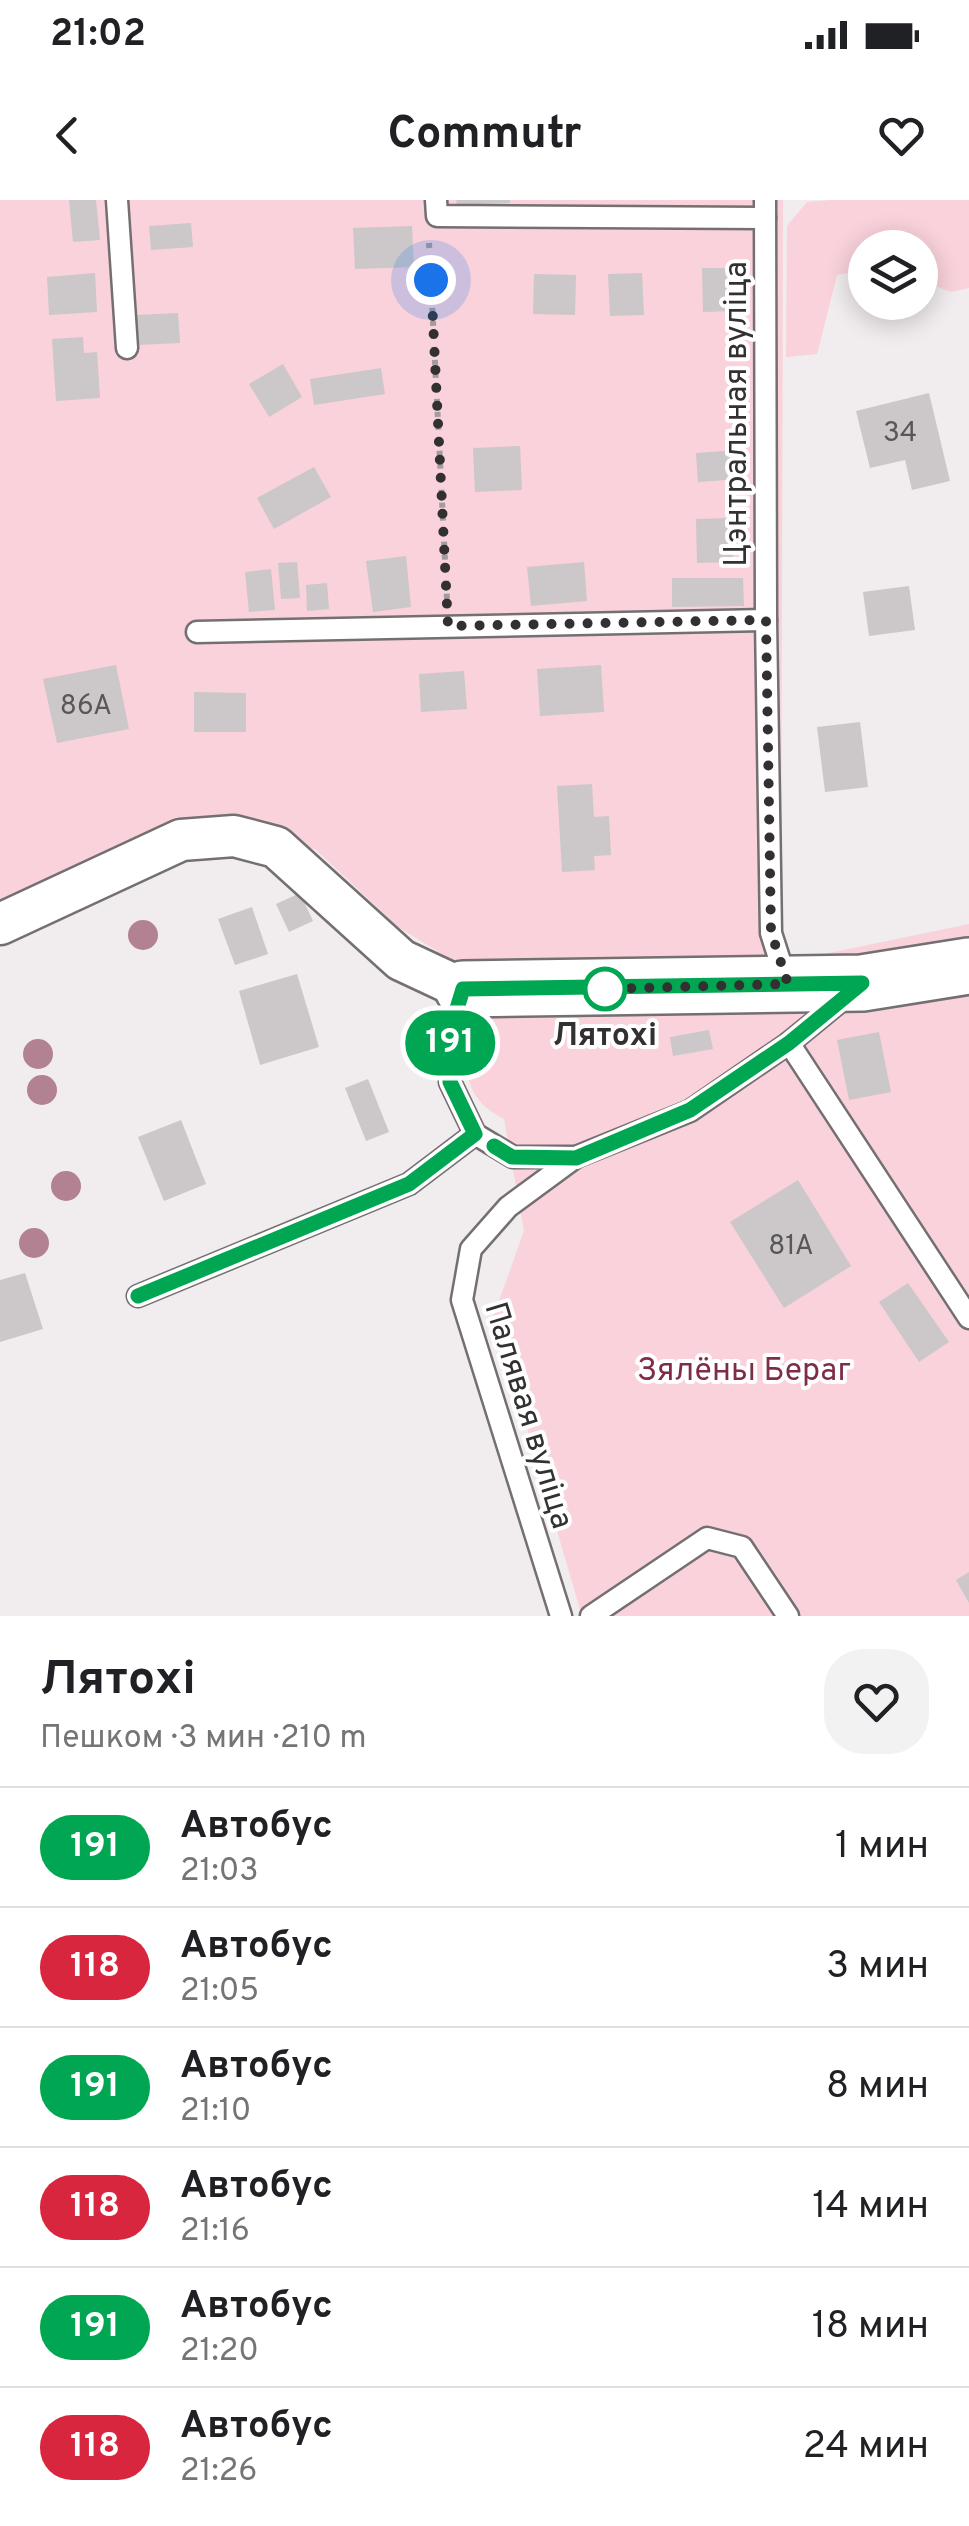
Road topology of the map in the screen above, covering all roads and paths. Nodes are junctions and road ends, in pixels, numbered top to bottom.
1 (116, 200) edge
2 (437, 208) edge
3 (765, 209) edge
4 (127, 348) dead end
5 (766, 620) junction
6 (448, 626) junction
7 (197, 632) dead end
8 (0, 924) edge
9 (969, 966) edge
10 (862, 983) junction
11 (788, 984) junction
12 (463, 989) junction
13 (789, 1043) junction
14 (475, 1134) junction
15 (576, 1158) junction
16 (138, 1296) dead end
17 (969, 1318) edge
18 (562, 1616) edge
19 (591, 1616) edge
20 (788, 1616) edge

1 - 4 lane
2 - 3 lane
2 - 6 path
3 - 5 lane, Цэнтральная вуліца
5 - 6 lane
5 - 11 lane, Цэнтральная вуліца
6 - 7 lane
8 - 12 street
9 - 10 street
10 - 11 street
10 - 13 lane
11 - 12 street
12 - 14 lane
13 - 15 lane
13 - 17 lane
14 - 15 lane
14 - 16 lane
15 - 18 lane, Палявая вуліца
19 - 20 lane

